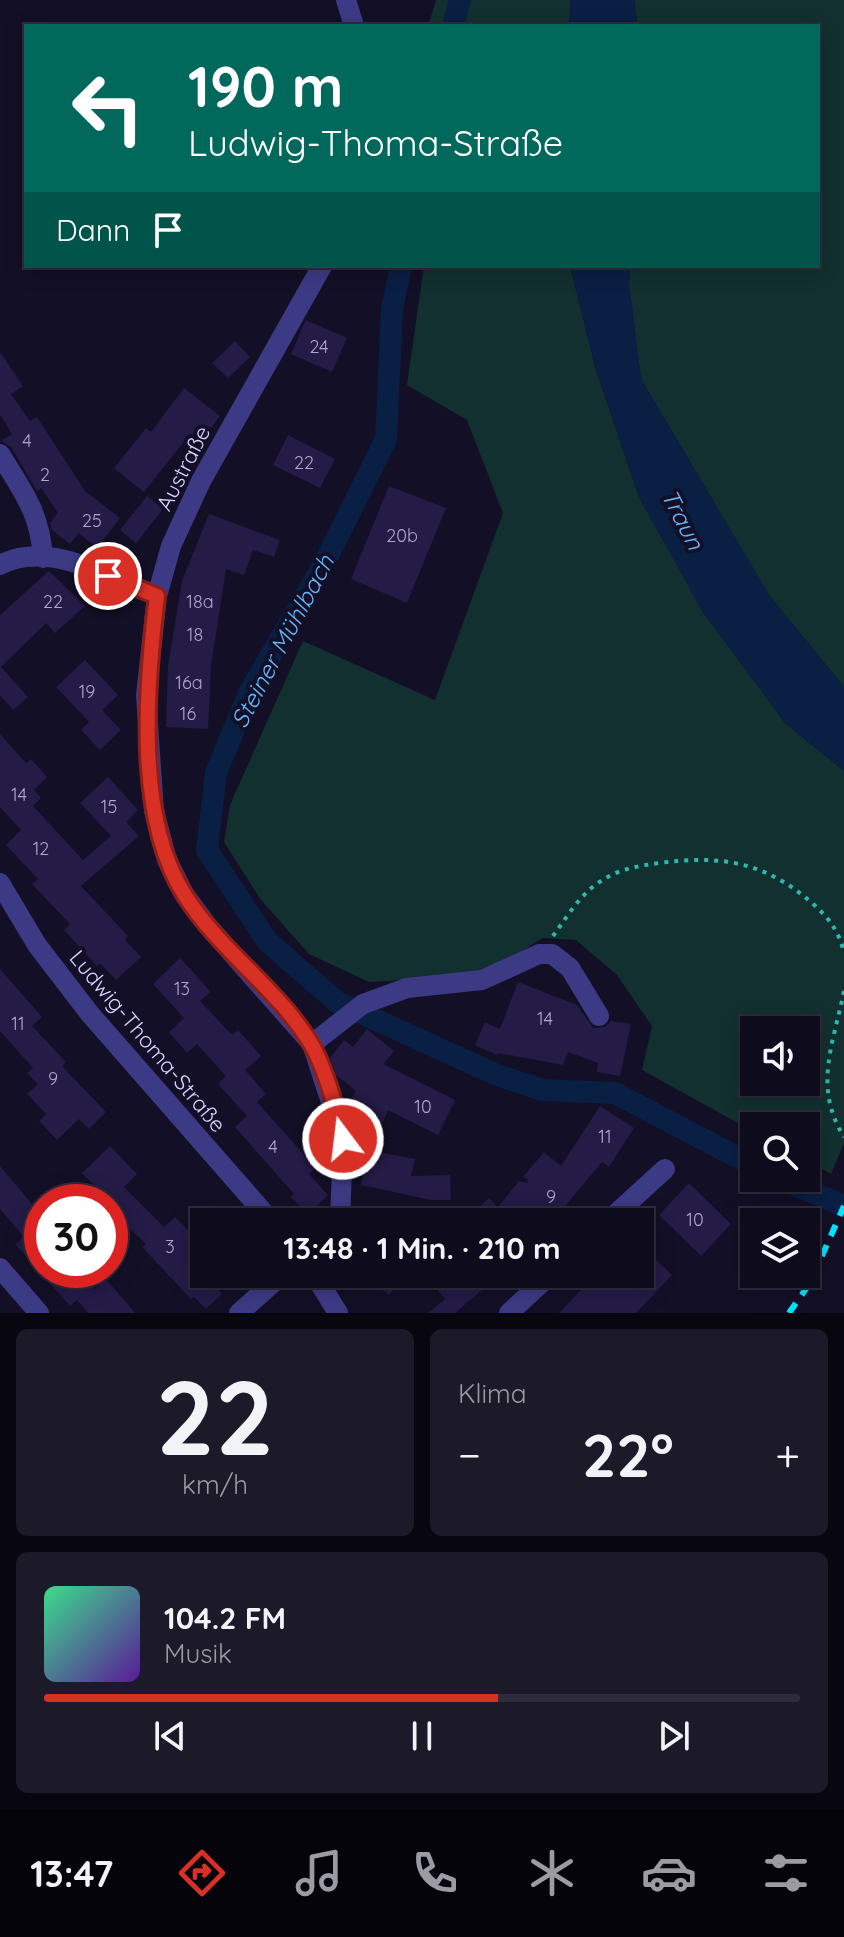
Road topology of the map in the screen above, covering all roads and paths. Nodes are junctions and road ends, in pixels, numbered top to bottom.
1 (346, 0) edge
2 (353, 24) edge
3 (321, 268) edge
4 (0, 454) edge
5 (43, 558) junction
6 (0, 565) edge
7 (157, 596) junction
8 (0, 883) edge
9 (844, 953) edge
10 (539, 954) junction
11 (844, 991) edge
12 (599, 1016) dead end
13 (312, 1044) junction
14 (844, 1137) edge
15 (665, 1169) dead end
16 (260, 1208) edge
17 (341, 1208) edge
18 (622, 1208) edge
19 (0, 1268) edge
20 (267, 1288) edge
21 (326, 1288) edge
22 (536, 1288) edge
23 (39, 1313) edge
24 (239, 1313) edge
25 (338, 1313) edge
26 (509, 1313) edge

1 - 2 street
3 - 7 street, Austraße
4 - 5 street
5 - 6 street
5 - 7 street
7 - 13 street, Austraße
8 - 16 street, Ludwig-Thoma-Straße
9 - 10 path
10 - 12 street
10 - 13 street
11 - 14 path
13 - 17 street, Austraße
15 - 18 street
19 - 23 street
20 - 24 street
21 - 25 street
22 - 26 street

